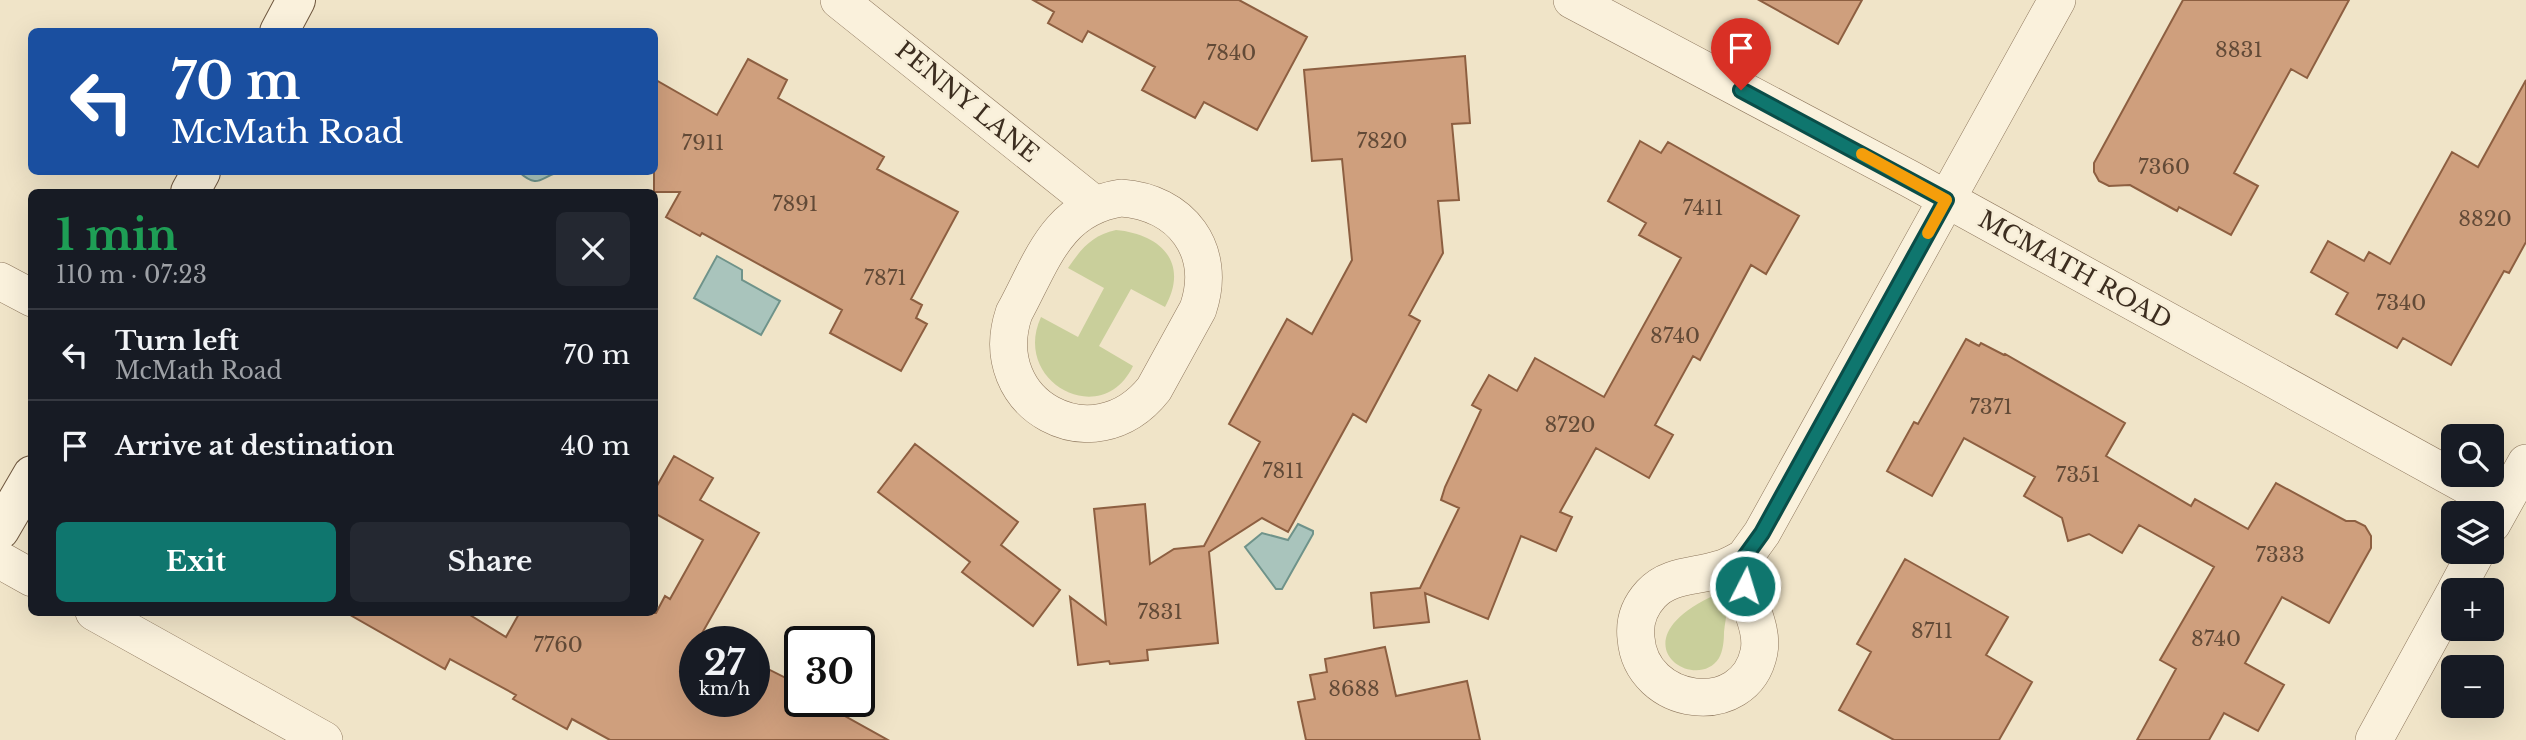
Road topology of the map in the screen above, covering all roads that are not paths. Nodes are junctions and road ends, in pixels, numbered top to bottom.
1 (296, 0) edge
2 (839, 0) edge
3 (1572, 0) edge
4 (2057, 0) edge
5 (281, 28) edge
6 (1946, 200) junction
7 (1094, 204) junction
8 (0, 281) edge
9 (28, 296) edge
10 (2526, 463) edge
11 (28, 482) edge
12 (2473, 501) edge
13 (2504, 502) edge
14 (0, 530) edge
15 (1744, 558) dead end
16 (0, 560) edge
17 (28, 576) edge
18 (101, 616) edge
19 (2441, 618) edge
20 (324, 740) edge
21 (2374, 740) edge

1 - 5 main road
2 - 7 street, PENNY LANE
3 - 6 street, MCMATH ROAD
4 - 6 street
6 - 12 street, MCMATH ROAD
6 - 15 street
7 - 7 street
8 - 9 street
10 - 13 street
11 - 14 main road
16 - 17 street
18 - 20 street
19 - 21 street

